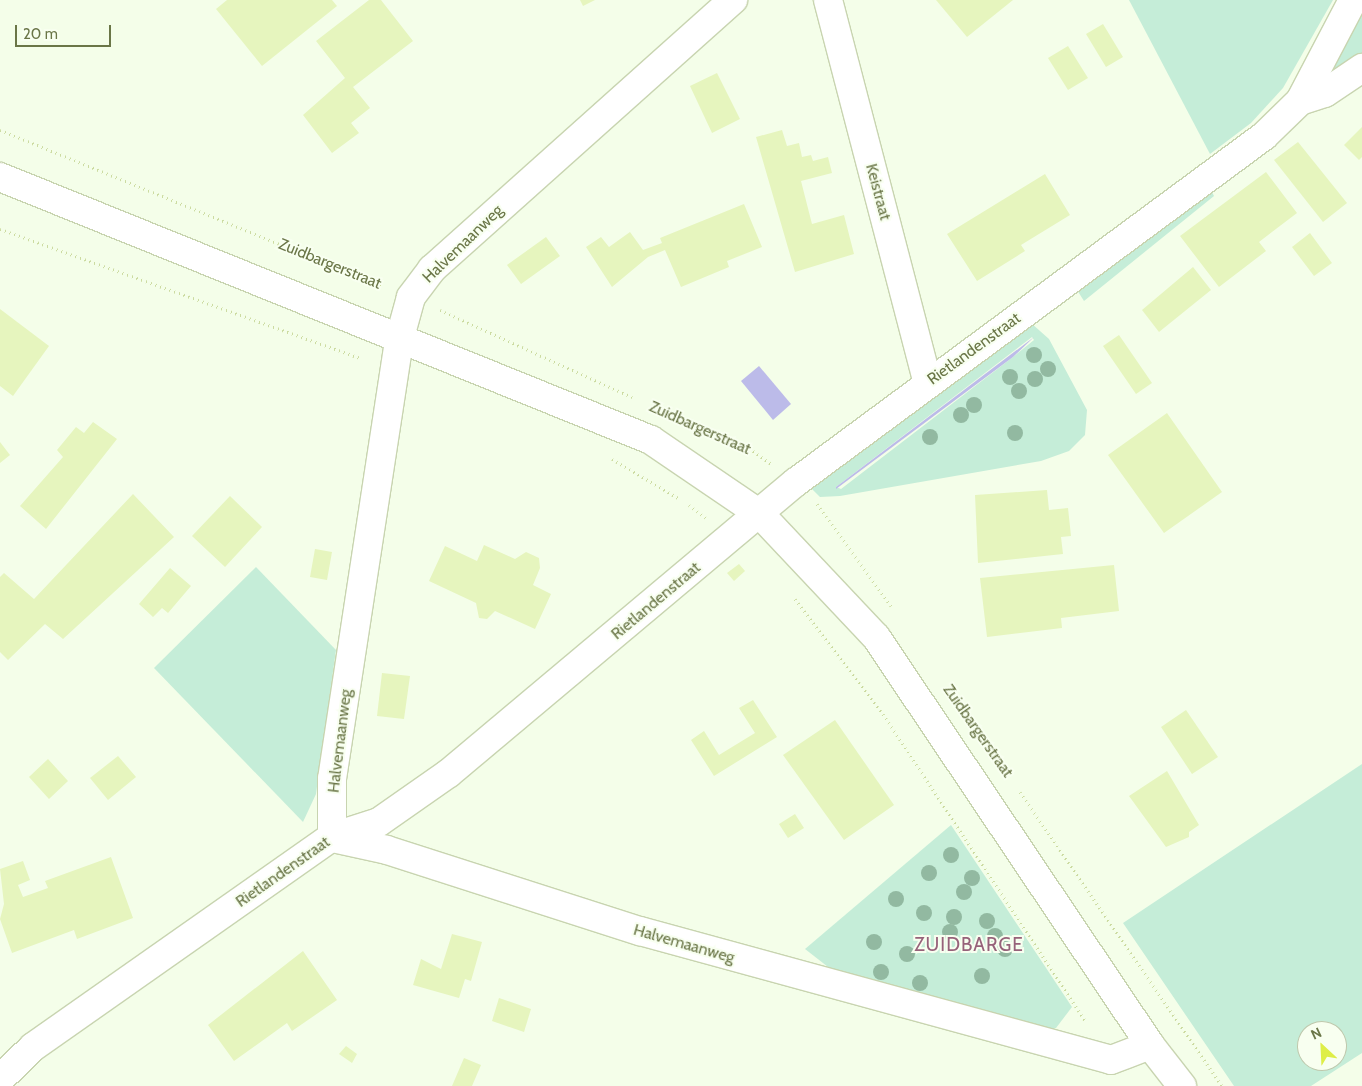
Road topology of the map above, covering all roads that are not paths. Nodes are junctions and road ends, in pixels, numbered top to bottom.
1 (733, 0) edge
2 (828, 0) edge
3 (1353, 0) edge
4 (1362, 68) edge
5 (1300, 100) junction
6 (0, 177) edge
7 (400, 338) junction
8 (928, 383) junction
9 (760, 514) junction
10 (332, 837) junction
11 (1150, 1044) junction
12 (0, 1079) edge
13 (1182, 1086) edge

1 - 7 street, Halvemaanweg
2 - 8 street, Keistraat
3 - 5 street, Rietlandenstraat
4 - 5 street
5 - 8 street, Rietlandenstraat
6 - 7 street, Zuidbargerstraat
7 - 9 street, Zuidbargerstraat
7 - 10 street, Halvemaanweg
8 - 9 street, Rietlandenstraat
9 - 10 street, Rietlandenstraat
9 - 11 street, Zuidbargerstraat
10 - 11 street, Halvemaanweg
10 - 12 street, Rietlandenstraat
11 - 13 street, Zuidbargerstraat

